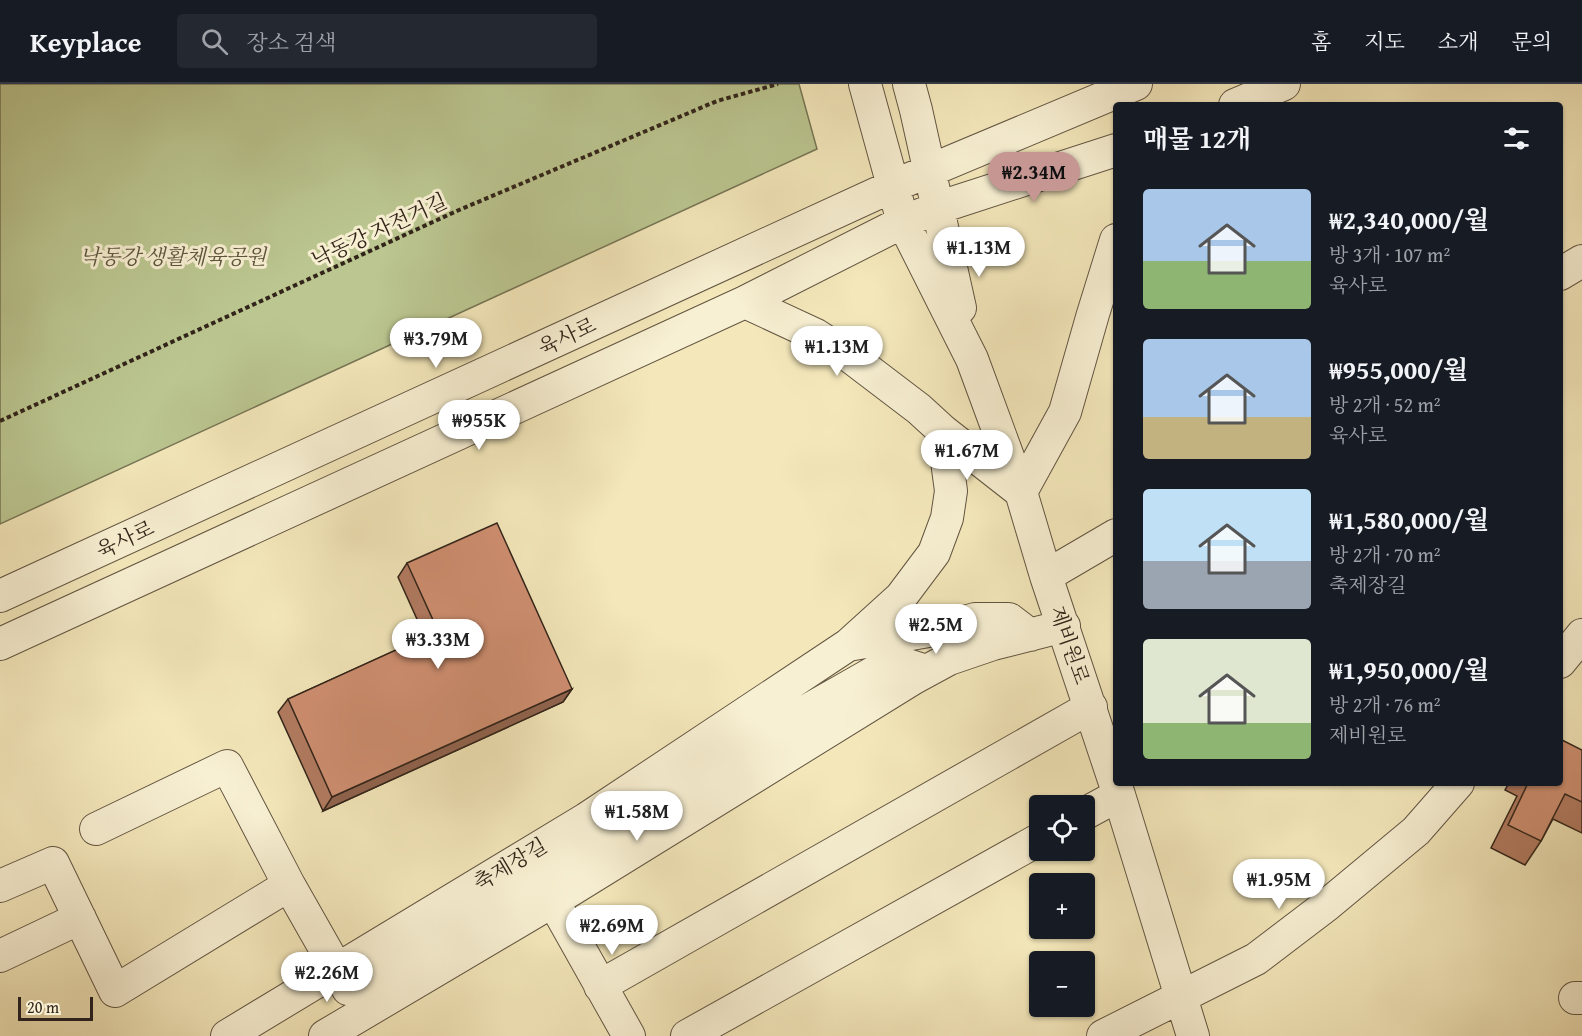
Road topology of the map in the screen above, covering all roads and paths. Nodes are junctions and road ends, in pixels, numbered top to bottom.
1 (778, 84) edge
2 (865, 84) edge
3 (1136, 84) edge
4 (1284, 84) edge
5 (912, 97) edge
6 (1241, 102) edge
7 (1113, 151) edge
8 (930, 172) junction
9 (893, 186) junction
10 (937, 208) junction
11 (903, 222) junction
12 (1113, 250) edge
13 (1582, 261) edge
14 (1563, 272) edge
15 (745, 302) junction
16 (972, 359) junction
17 (0, 421) edge
18 (943, 431) junction
19 (1021, 492) junction
20 (1113, 537) edge
21 (1046, 576) junction
22 (0, 596) edge
23 (1064, 626) junction
24 (1030, 635) junction
25 (1582, 635) edge
26 (0, 644) edge
27 (848, 645) junction
28 (1563, 658) edge
29 (926, 671) junction
30 (1091, 707) junction
31 (1113, 776) edge
32 (1116, 786) edge
33 (1455, 786) edge
34 (1119, 795) junction
35 (1095, 808) edge
36 (96, 829) dead end
37 (1029, 845) edge
38 (289, 885) junction
39 (0, 886) edge
40 (553, 901) junction
41 (80, 918) junction
42 (0, 956) edge
43 (600, 986) junction
44 (349, 991) junction
45 (1181, 996) junction
46 (227, 1036) edge
47 (325, 1036) edge
48 (629, 1036) edge
49 (687, 1036) edge
50 (1103, 1036) edge
51 (1193, 1036) edge

1 - 17 path, 낙동강 자전거길
2 - 9 street, 제비원로
3 - 8 street, 육사로
4 - 6 street
5 - 8 street, 제비원로
7 - 10 street, 육사로
8 - 9 street, 육사로
8 - 10 street, 제비원로
9 - 11 street, 제비원로
9 - 22 street, 육사로
10 - 11 street, 육사로
10 - 16 street, 제비원로
11 - 15 street, 육사로
11 - 16 street, 제비원로
12 - 19 street
13 - 14 street
15 - 18 street
15 - 26 street, 육사로
16 - 19 street, 제비원로
18 - 19 street
18 - 27 street, 축제장길
19 - 21 street, 제비원로
20 - 21 street
21 - 23 street, 제비원로
23 - 24 street
23 - 30 street, 제비원로
24 - 27 street
24 - 29 street
25 - 28 street
27 - 44 street, 축제장길
29 - 40 street
29 - 44 street
30 - 31 street, 제비원로
30 - 43 street
32 - 34 street, 제비원로
33 - 45 street
34 - 35 street
34 - 45 street, 제비원로
36 - 38 street
37 - 49 street
38 - 41 street
38 - 44 street
39 - 41 street
40 - 43 street
40 - 44 street
41 - 42 street
43 - 48 street
44 - 46 street, 축제장길
44 - 47 street
45 - 50 street
45 - 51 street, 제비원로

